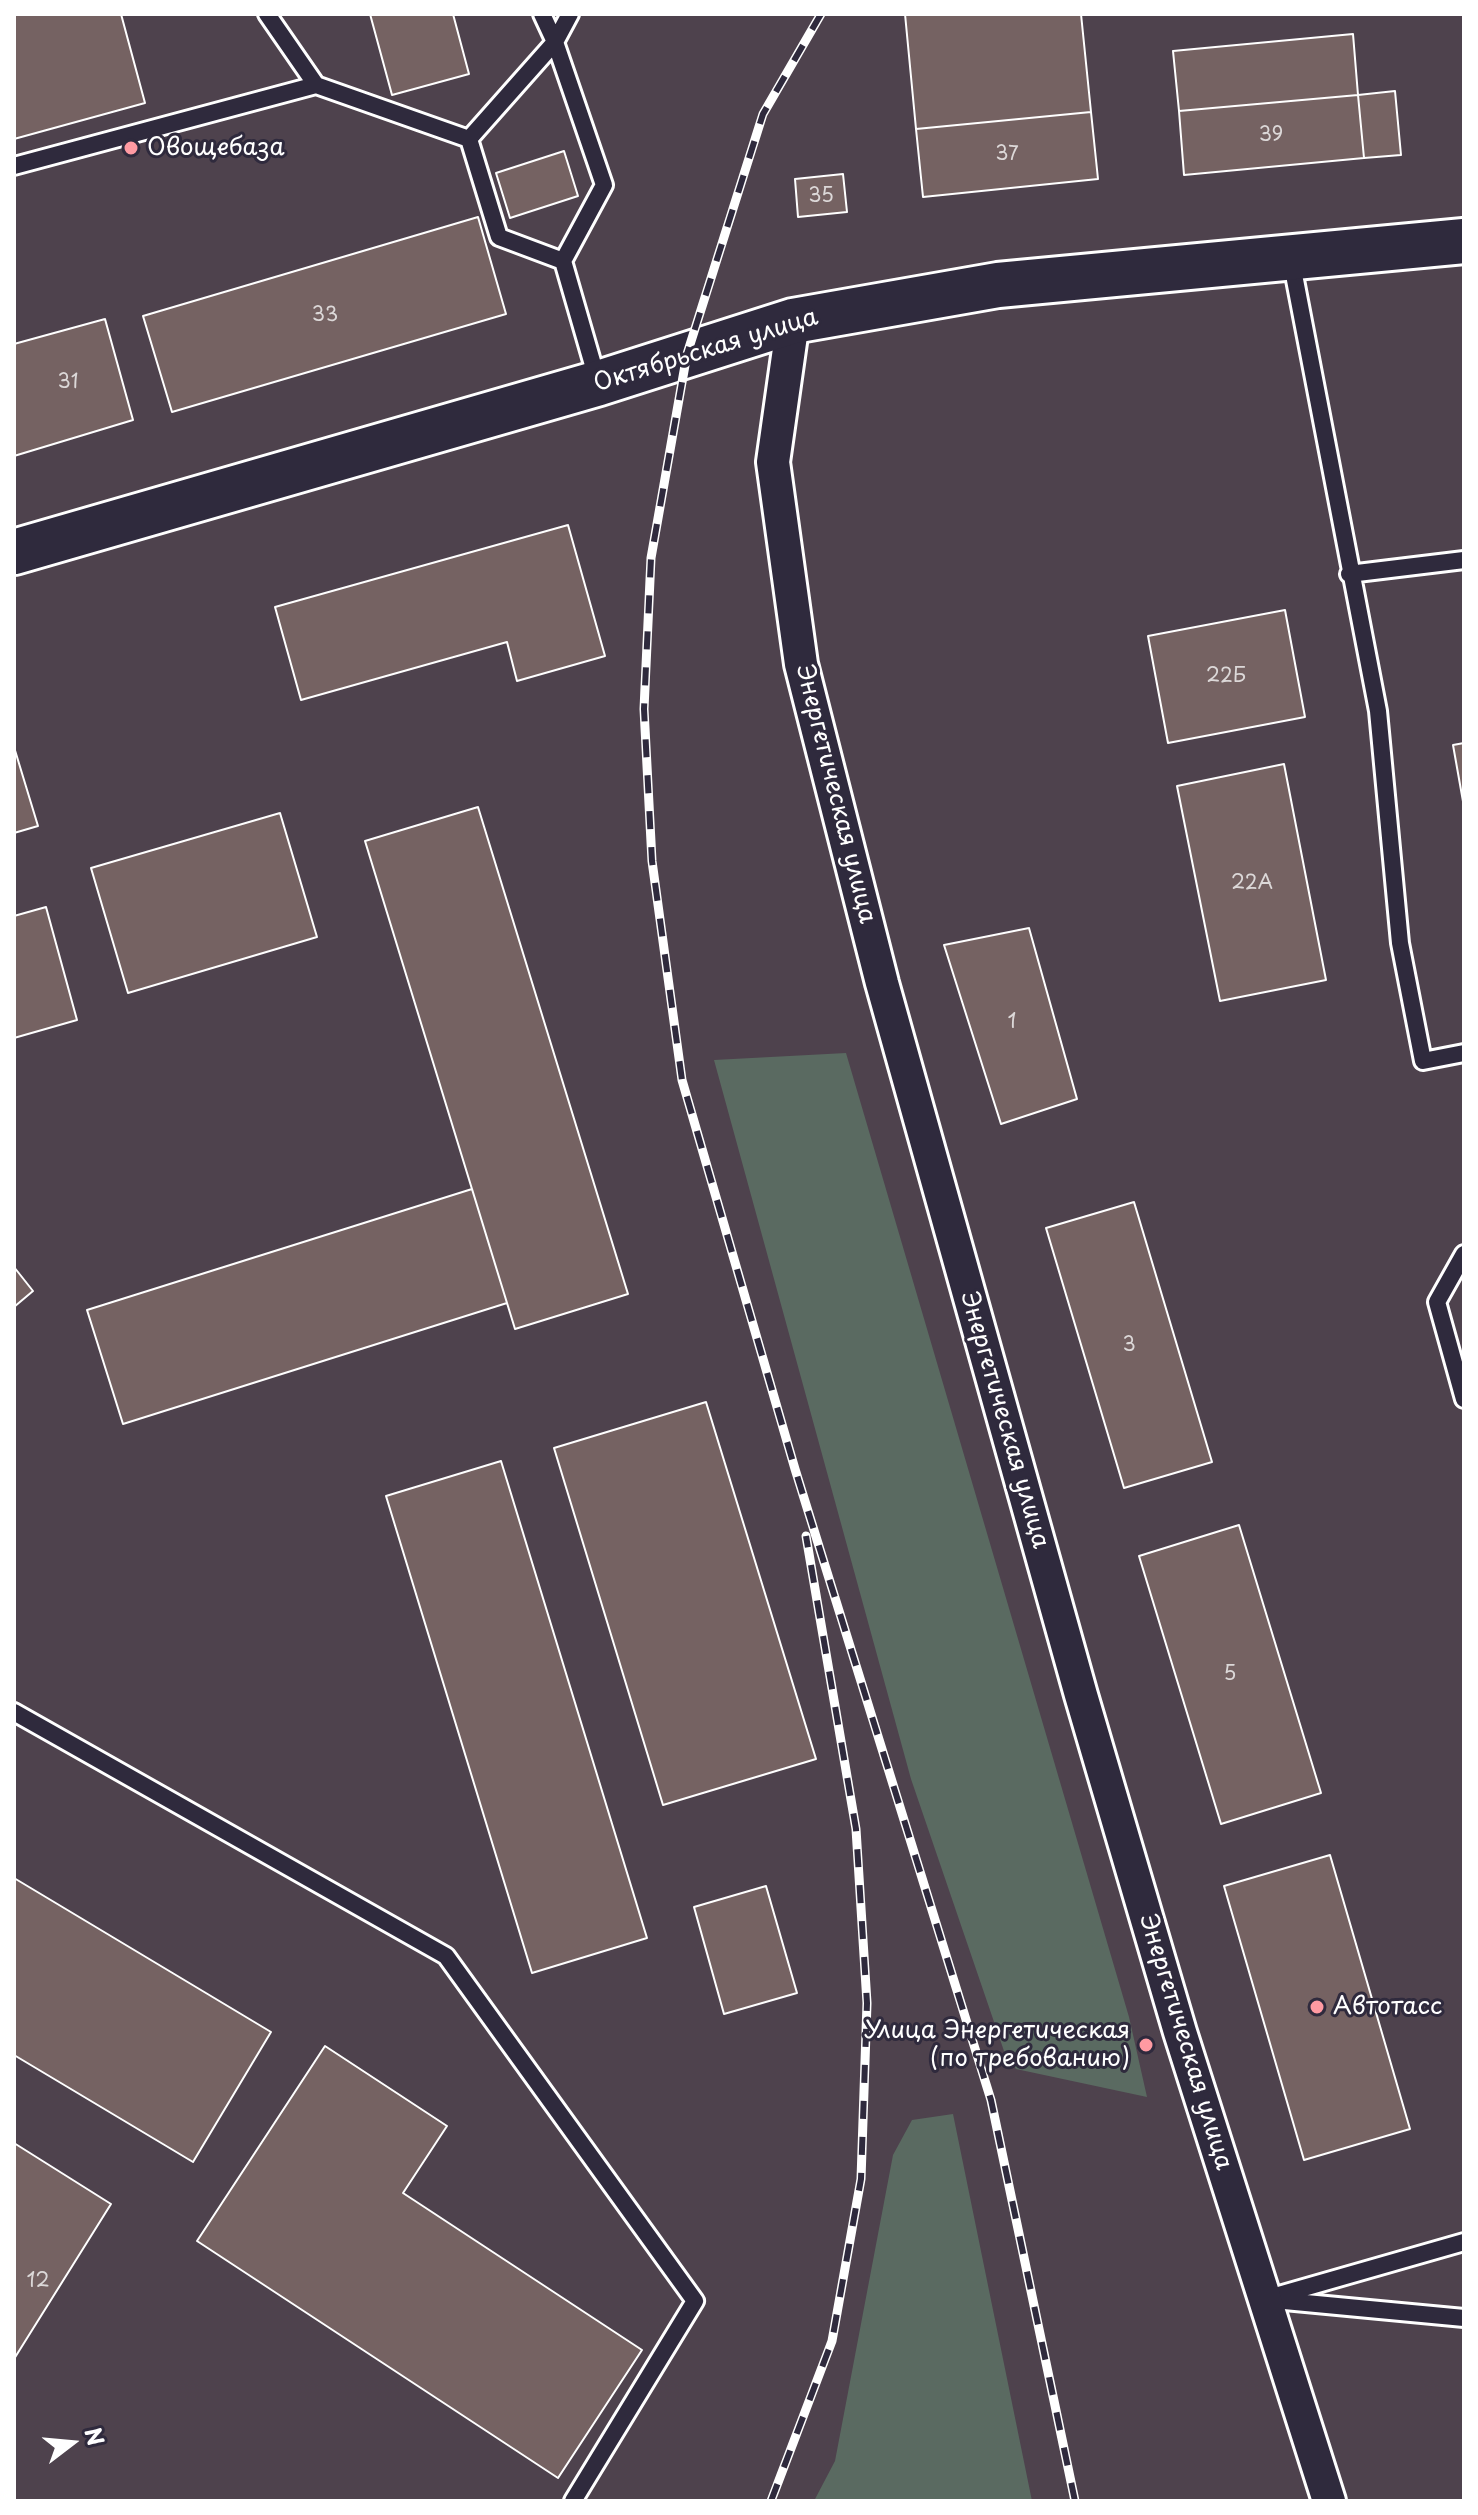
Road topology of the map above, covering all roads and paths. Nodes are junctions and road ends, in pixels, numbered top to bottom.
1 (267, 14) edge
2 (542, 14) edge
3 (570, 14) edge
4 (555, 42) junction
5 (316, 85) junction
6 (469, 139) junction
7 (14, 166) edge
8 (1464, 241) edge
9 (1291, 257) junction
10 (563, 261) junction
11 (793, 321) junction
12 (599, 383) junction
13 (14, 552) edge
14 (1464, 560) edge
15 (1349, 574) junction
16 (1464, 1053) edge
17 (1464, 1254) edge
18 (1464, 1399) edge
19 (14, 1712) edge
20 (1464, 2242) edge
21 (1265, 2299) junction
22 (1464, 2318) edge
23 (573, 2501) edge
24 (1329, 2501) edge

1 - 5 lane
2 - 4 lane
3 - 4 lane
4 - 6 lane
4 - 10 lane
5 - 6 lane
5 - 7 lane
6 - 10 lane
8 - 9 street, Октябрьская улица
9 - 11 street, Октябрьская улица
9 - 15 lane
10 - 12 lane
11 - 12 street, Октябрьская улица
11 - 21 street, Энергетическая улица
12 - 13 street, Октябрьская улица
14 - 15 lane
15 - 16 lane
17 - 18 lane
19 - 23 lane
20 - 21 lane
21 - 22 lane
21 - 24 street, Энергетическая улица

